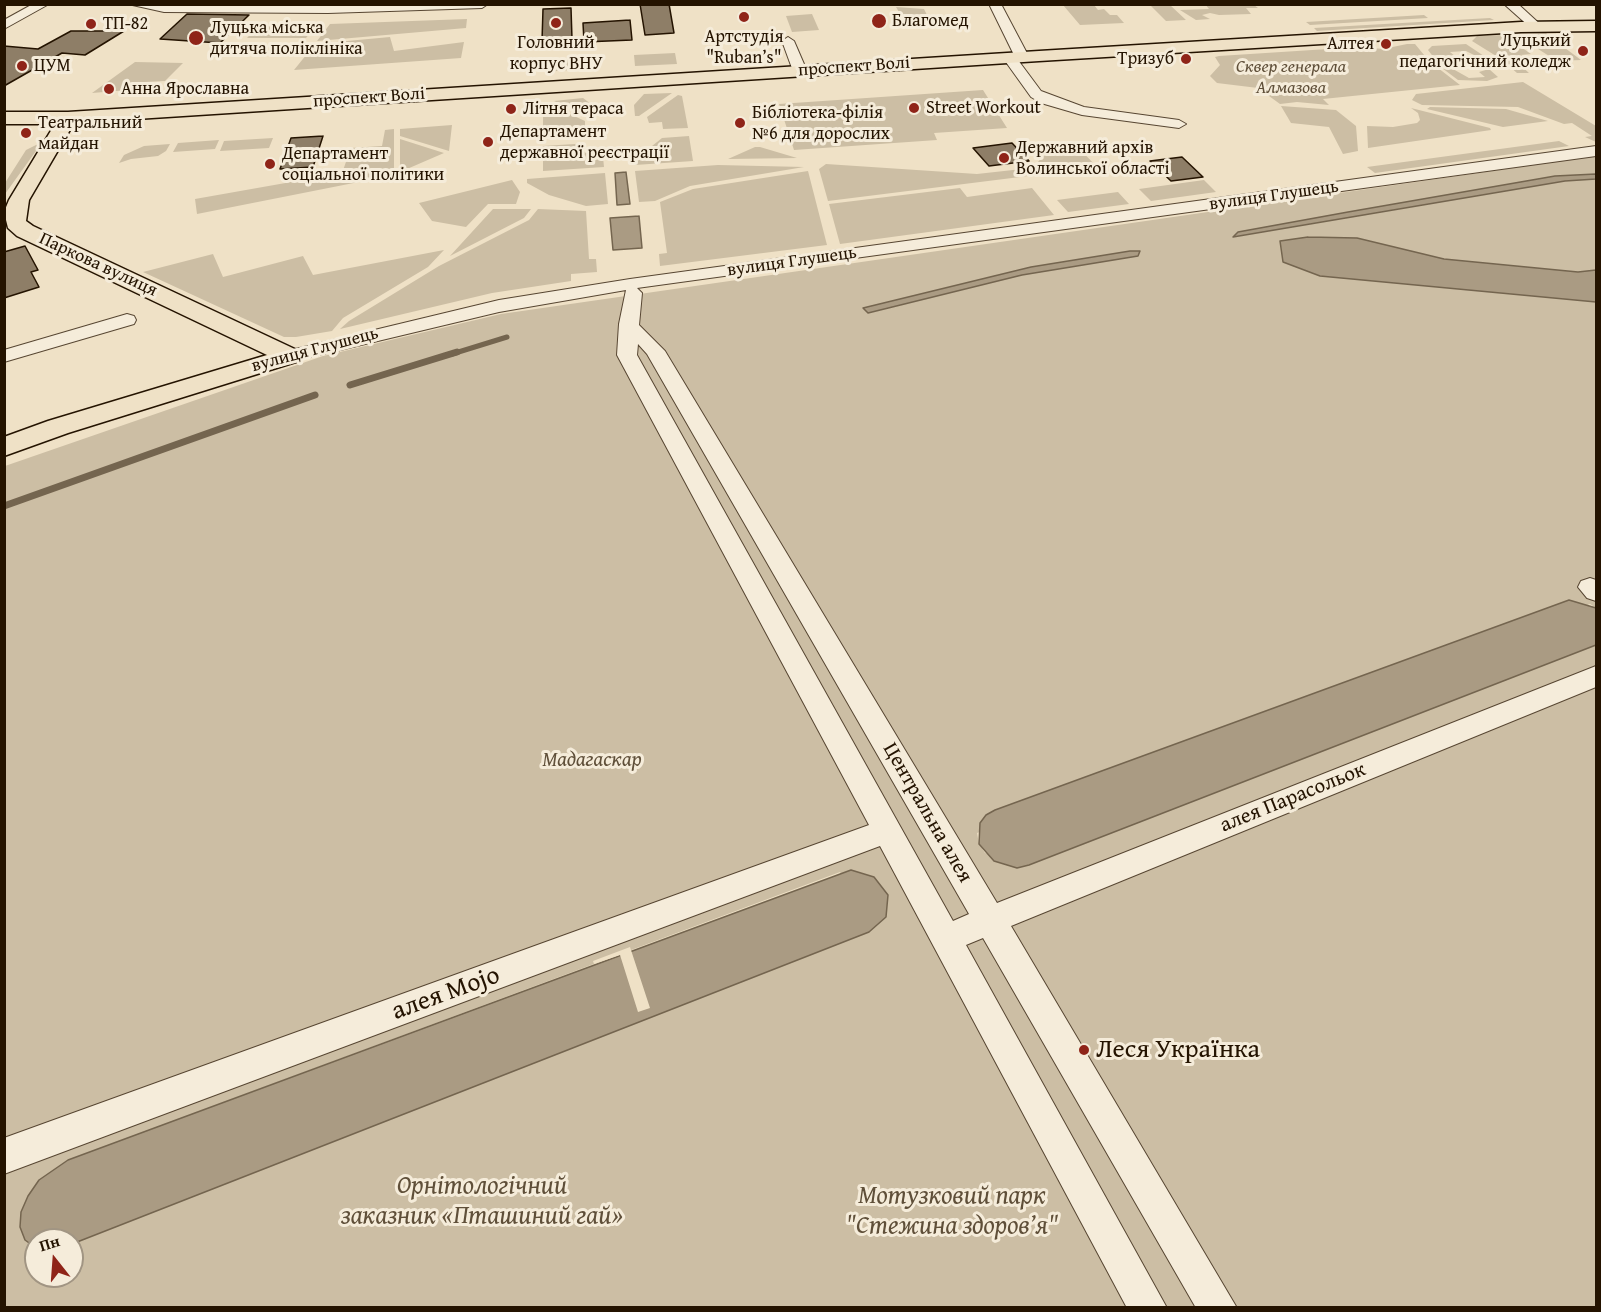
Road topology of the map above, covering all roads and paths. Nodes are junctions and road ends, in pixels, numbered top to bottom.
1 (44, 4) edge
2 (134, 4) edge
3 (482, 4) edge
4 (995, 4) edge
5 (1510, 4) edge
6 (330, 7) edge
7 (4, 25) edge
8 (1536, 26) junction
9 (1596, 26) edge
10 (788, 41) dead end
11 (1016, 57) junction
12 (800, 71) junction
13 (4, 118) edge
14 (68, 118) junction
15 (1179, 124) dead end
16 (1596, 152) edge
17 (633, 293) dead end
18 (127, 320) dead end
19 (628, 324) junction
20 (4, 356) edge
21 (290, 356) junction
22 (4, 447) edge
23 (751, 513) junction
24 (718, 522) junction
25 (1596, 676) edge
26 (887, 831) junction
27 (990, 920) junction
28 (946, 938) junction
29 (4, 1156) edge
30 (1148, 1308) edge
31 (1218, 1308) edge

1 - 7 street
2 - 6 street
3 - 6 street
4 - 11 street
5 - 8 street
8 - 9 main road, проспект Волі
8 - 11 main road, проспект Волі
10 - 12 street
11 - 12 main road, проспект Волі
11 - 15 street
12 - 14 main road, проспект Волі
13 - 14 main road, проспект Волі
14 - 21 main road, Паркова вулиця
16 - 21 street, вулиця Глушець
17 - 19 street, Центральна алея
18 - 20 street
19 - 23 street, Центральна алея
19 - 24 street, Центральна алея
21 - 22 main road, вулиця Глушець
23 - 24 street
23 - 27 street, Центральна алея
24 - 26 street, Центральна алея
25 - 27 street, алея Парасольок
26 - 28 street, Центральна алея
26 - 29 street, алея Mojo
27 - 28 street, алея Парасольок
27 - 31 street, Центральна алея
28 - 30 street, Центральна алея

